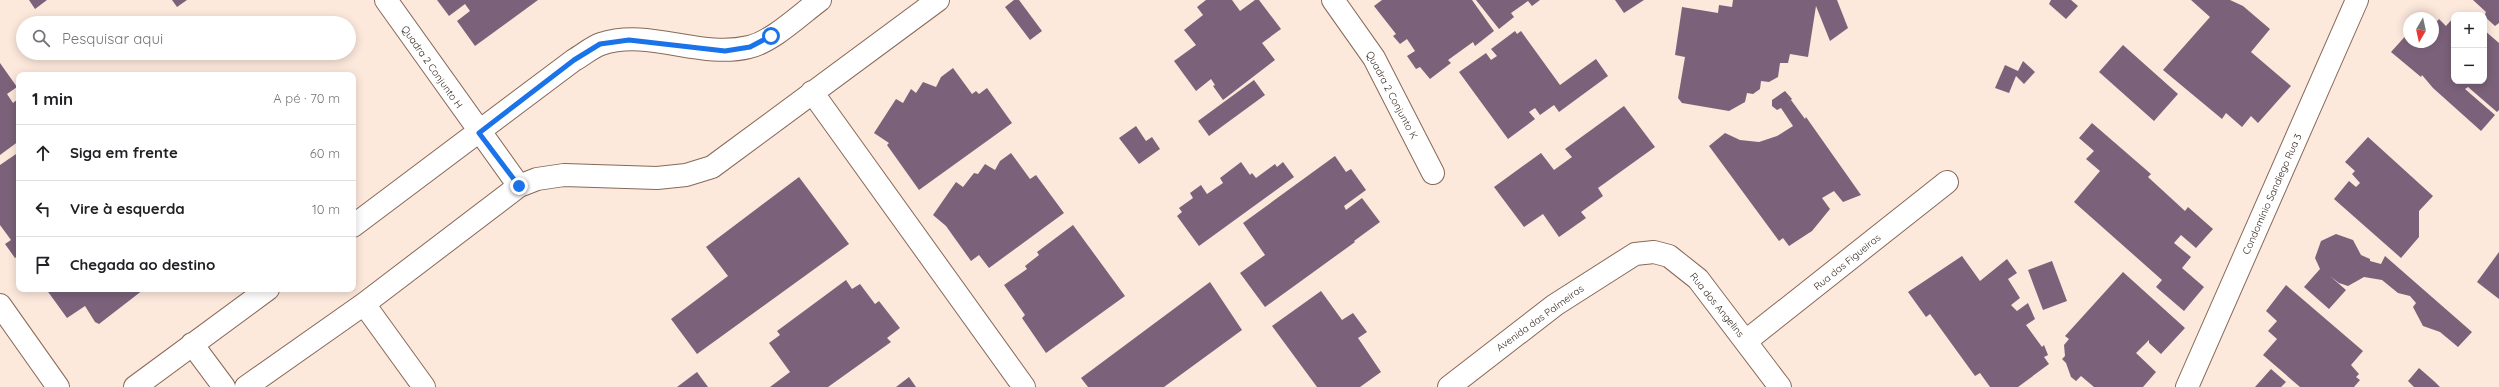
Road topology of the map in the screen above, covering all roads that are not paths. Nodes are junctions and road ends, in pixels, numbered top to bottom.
1 (386, 0) edge
2 (820, 0) edge
3 (938, 0) edge
4 (1333, 0) edge
5 (2357, 0) edge
6 (812, 92) junction
7 (479, 133) junction
8 (1433, 173) dead end
9 (1947, 182) dead end
10 (519, 186) junction
11 (356, 224) edge
12 (1636, 254) joint
13 (264, 292) edge
14 (364, 304) junction
15 (0, 305) edge
16 (1746, 341) junction
17 (192, 344) junction
18 (58, 387) edge
19 (134, 387) edge
20 (224, 387) edge
21 (246, 387) edge
22 (424, 387) edge
23 (1024, 387) edge
24 (1449, 387) edge
25 (1780, 387) edge
26 (2187, 387) edge

1 - 7 street, Quadra 2 Conjunto H
2 - 7 street
3 - 6 street
4 - 8 street, Quadra 2 Conjunto K
5 - 26 street, Condomínio Sandiego Rua 3
6 - 10 street
6 - 23 street
7 - 10 street, Quadra 2 Conjunto H
7 - 11 street
9 - 16 street, Rua das Figueiras
10 - 14 street
12 - 16 street, Rua dos Angelins
12 - 24 street, Avenida das Palmeiras
13 - 17 street
14 - 21 street
14 - 22 street
15 - 18 street
16 - 25 street, Rua dos Angelins
17 - 19 street
17 - 20 street

